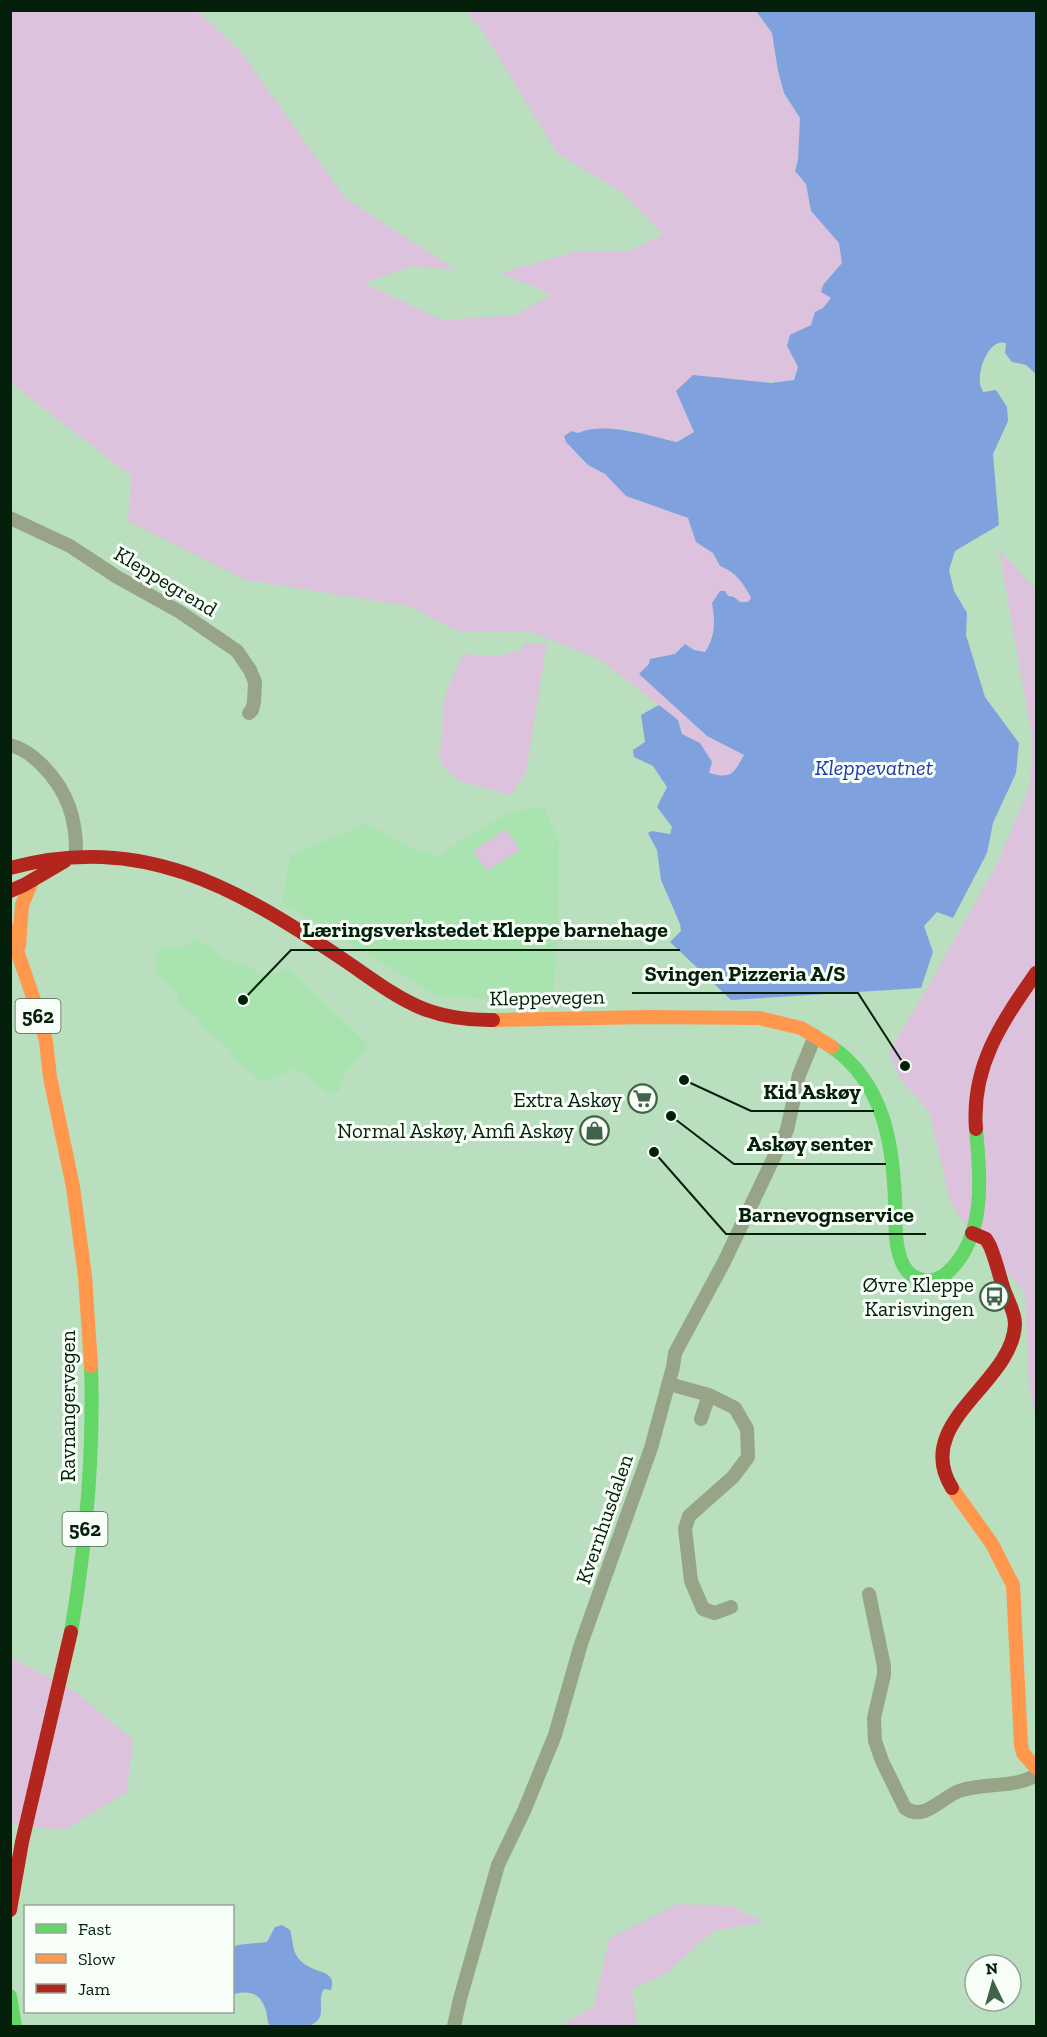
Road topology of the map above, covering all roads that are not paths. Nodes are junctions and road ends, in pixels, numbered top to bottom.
1 (10, 518) edge
2 (249, 713) dead end
3 (10, 745) edge
4 (76, 856) junction
5 (10, 868) edge
6 (32, 880) junction
7 (10, 891) edge
8 (10, 930) edge
9 (15, 959) edge
10 (1036, 973) edge
11 (815, 1036) junction
12 (972, 1233) junction
13 (669, 1384) junction
14 (709, 1395) junction
15 (701, 1419) dead end
16 (869, 1594) dead end
17 (731, 1607) dead end
18 (1036, 1768) edge
19 (1036, 1775) edge
20 (10, 1910) edge
21 (10, 1996) edge
22 (15, 2026) edge
23 (454, 2026) edge

1 - 2 street, Kleppegrend
3 - 4 street
4 - 5 main road, Kleppevegen
4 - 6 main road, Kleppevegen
4 - 11 main road, Kleppevegen
6 - 7 main road, Kleppevegen
6 - 9 main road
8 - 9 main road, Ravnangervegen / 562
9 - 20 main road, Ravnangervegen / 562
10 - 12 main road, Kleppevegen
11 - 12 main road, Kleppevegen
11 - 13 street, Kvernhusdalen
12 - 18 main road
13 - 14 street
13 - 23 street, Kvernhusdalen
14 - 15 street
14 - 17 street
16 - 19 street
21 - 22 main road

